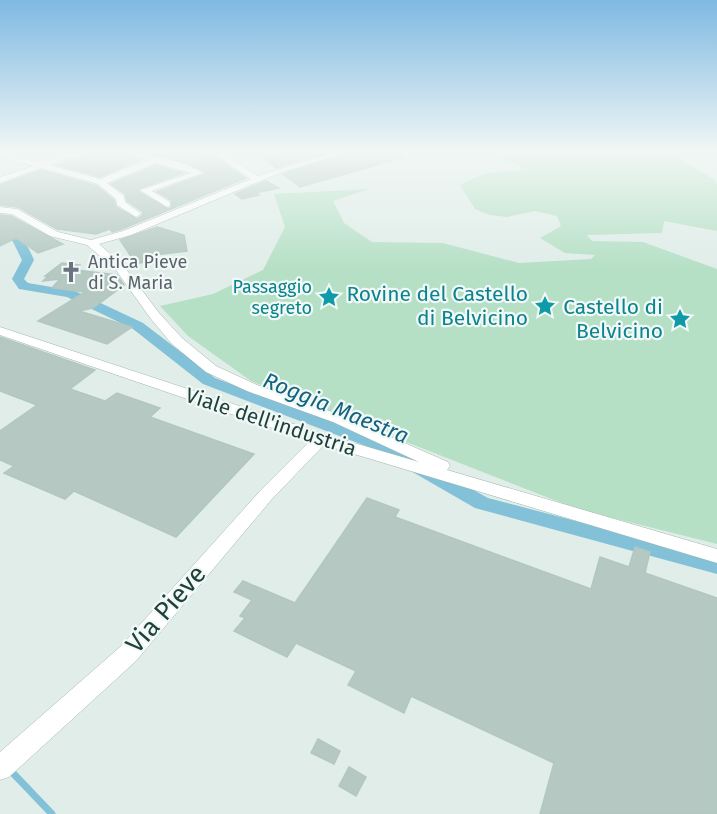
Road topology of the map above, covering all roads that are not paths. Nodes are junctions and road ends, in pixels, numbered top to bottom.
1 (112, 191) edge
2 (147, 191) edge
3 (232, 191) edge
4 (167, 204) dead end
5 (0, 210) edge
6 (136, 214) dead end
7 (91, 243) junction
8 (0, 331) edge
9 (321, 439) junction
10 (503, 492) junction
11 (717, 556) edge
12 (0, 768) edge

1 - 6 street
2 - 4 street
3 - 7 street
5 - 7 street
7 - 10 street
8 - 9 street, Viale dell'industria
9 - 10 street, Viale dell'industria
9 - 12 street, Via Pieve
10 - 11 street, Viale dell'industria

